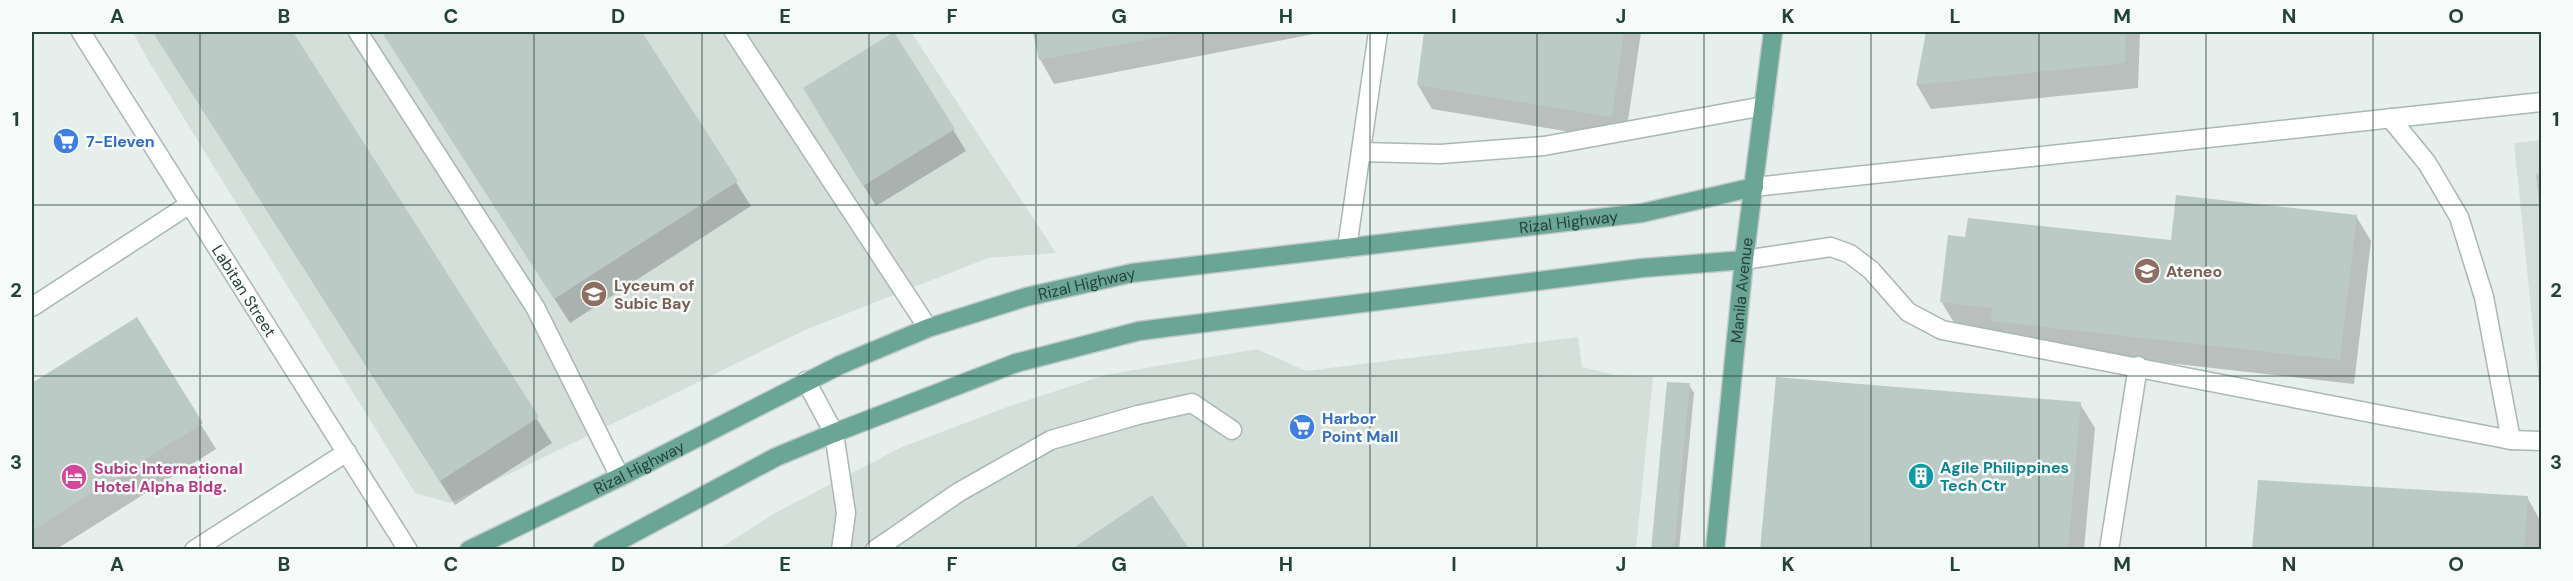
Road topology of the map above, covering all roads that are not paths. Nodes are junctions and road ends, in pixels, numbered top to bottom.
1 (81, 32) edge
2 (357, 32) edge
3 (734, 32) edge
4 (1378, 32) edge
5 (1773, 32) edge
6 (2541, 102) edge
7 (1764, 106) junction
8 (2390, 118) junction
9 (1361, 152) junction
10 (1754, 187) junction
11 (190, 204) junction
12 (1347, 248) junction
13 (1744, 260) junction
14 (32, 307) edge
15 (928, 328) junction
16 (2138, 366) junction
17 (806, 381) junction
18 (1232, 430) dead end
19 (834, 433) junction
20 (2511, 440) junction
21 (2541, 441) edge
22 (347, 452) junction
23 (620, 477) junction
24 (194, 549) edge
25 (408, 549) edge
26 (469, 549) edge
27 (602, 549) edge
28 (841, 549) edge
29 (875, 549) edge
30 (1715, 549) edge
31 (2109, 549) edge

1 - 11 street, Labitan Street
2 - 23 street
3 - 15 street
4 - 9 street
5 - 7 main road, Manila Avenue
6 - 8 street
7 - 9 street
7 - 10 main road, Manila Avenue
8 - 10 street
8 - 20 street
9 - 12 street
10 - 12 main road, Rizal Highway
10 - 13 main road, Manila Avenue
11 - 14 street
11 - 22 street, Labitan Street
12 - 15 main road, Rizal Highway
13 - 16 street
13 - 19 main road
13 - 30 main road, Manila Avenue
15 - 17 main road, Rizal Highway
16 - 20 street
16 - 31 street
17 - 19 street
17 - 23 main road, Rizal Highway
18 - 29 street
19 - 27 main road
19 - 28 street
20 - 21 street
22 - 24 street
22 - 25 street, Labitan Street
23 - 26 main road, Rizal Highway

